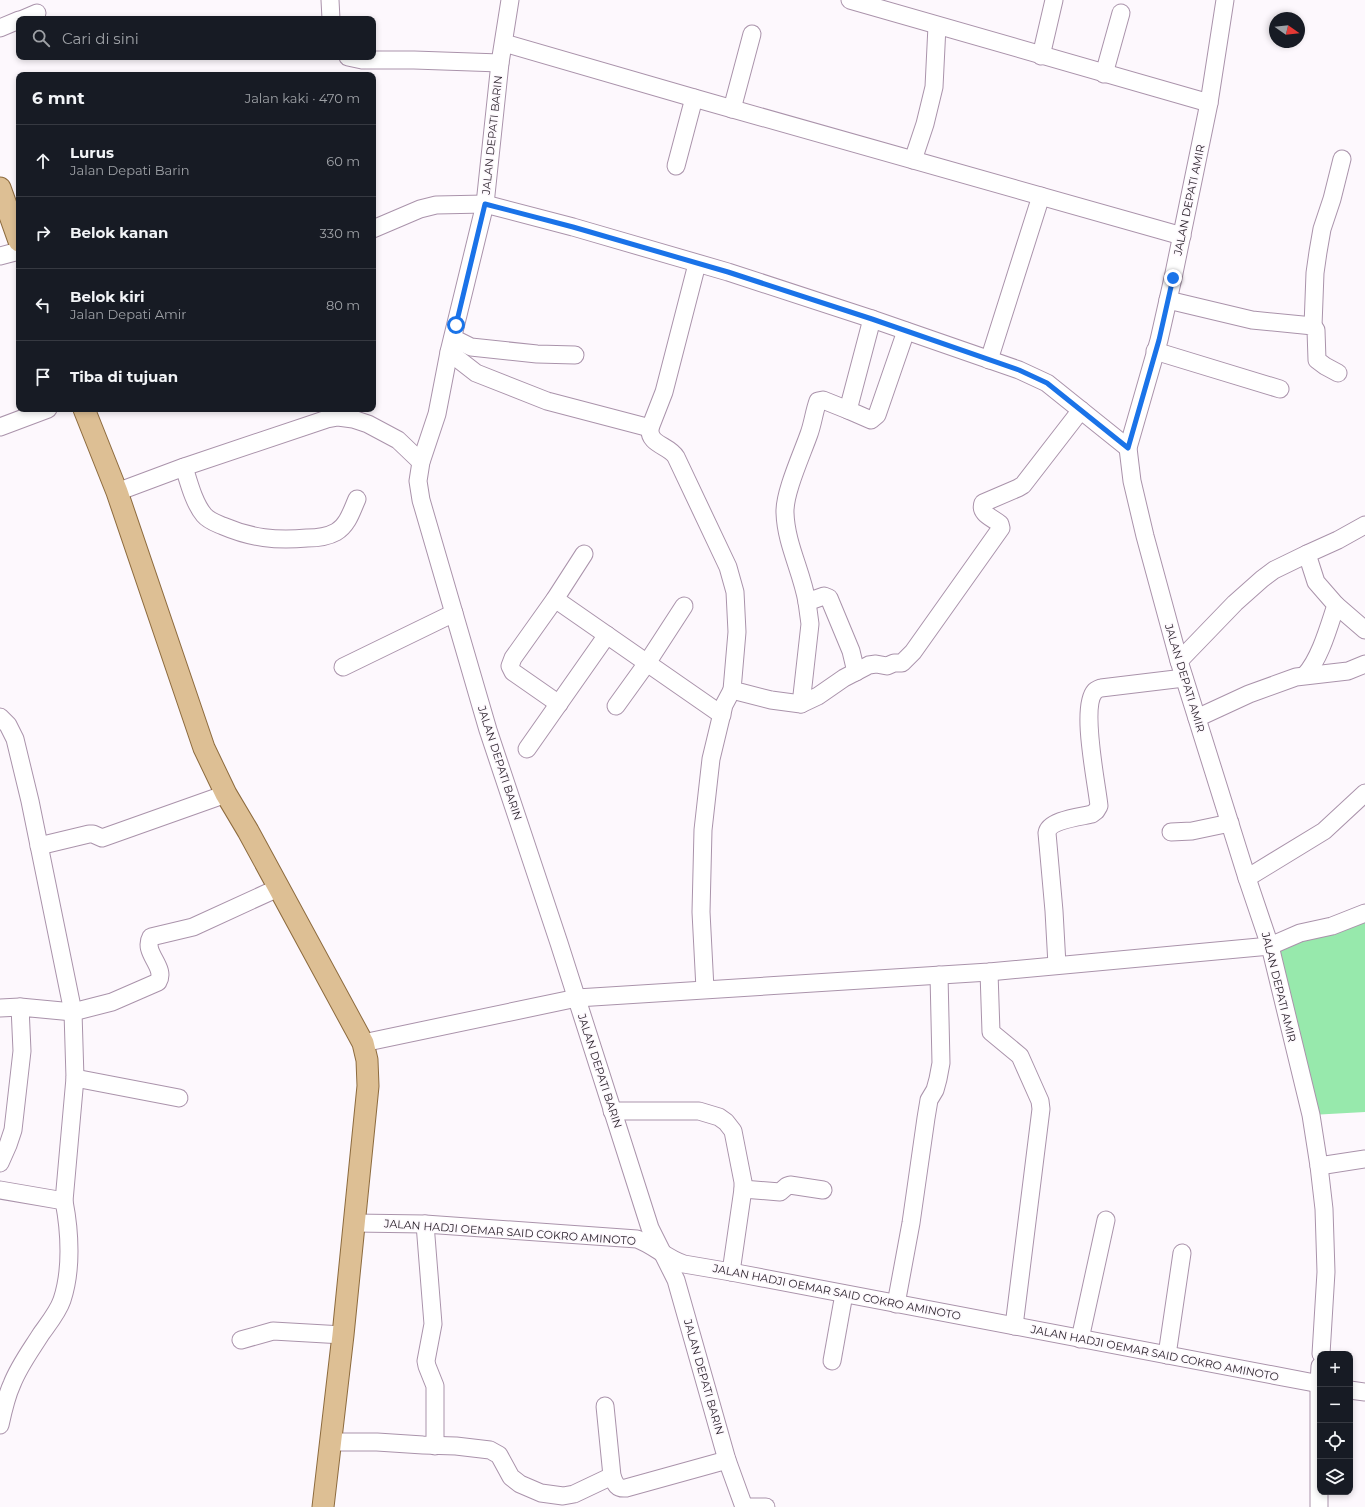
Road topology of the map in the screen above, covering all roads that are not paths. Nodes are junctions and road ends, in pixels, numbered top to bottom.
1 (330, 0) edge
2 (510, 0) edge
3 (850, 0) edge
4 (1054, 0) edge
5 (1225, 0) edge
6 (1121, 12) dead end
7 (331, 16) edge
8 (16, 21) edge
9 (937, 26) junction
10 (0, 28) edge
11 (752, 34) dead end
12 (504, 43) junction
13 (1041, 56) junction
14 (362, 60) edge
15 (376, 60) edge
16 (376, 60) edge
17 (500, 62) junction
18 (1104, 74) junction
19 (694, 98) junction
20 (1209, 103) junction
21 (732, 109) junction
22 (1342, 159) dead end
23 (913, 160) junction
24 (676, 166) dead end
25 (0, 188) edge
26 (1041, 196) junction
27 (485, 204) junction
28 (376, 228) edge
29 (16, 233) edge
30 (1182, 236) junction
31 (16, 252) edge
32 (0, 256) edge
33 (697, 264) junction
34 (1168, 300) junction
35 (872, 319) junction
36 (1313, 326) junction
37 (906, 331) junction
38 (452, 349) junction
39 (1155, 351) junction
40 (576, 355) dead end
41 (989, 360) junction
42 (1338, 373) dead end
43 (1280, 389) dead end
44 (848, 410) junction
45 (1081, 410) junction
46 (40, 412) edge
47 (85, 412) edge
48 (0, 427) edge
49 (650, 428) junction
50 (1128, 448) junction
51 (421, 462) junction
52 (184, 467) junction
53 (117, 492) junction
54 (358, 499) dead end
55 (1365, 525) edge
56 (584, 554) dead end
57 (1308, 554) junction
58 (555, 599) junction
59 (807, 602) junction
60 (1336, 605) junction
61 (684, 606) dead end
62 (454, 613) junction
63 (1365, 630) edge
64 (607, 636) junction
65 (1179, 661) junction
66 (647, 663) junction
67 (1365, 664) edge
68 (343, 667) dead end
69 (856, 672) junction
70 (1305, 675) junction
71 (1184, 678) junction
72 (732, 690) junction
73 (559, 704) junction
74 (801, 704) junction
75 (616, 706) dead end
76 (722, 715) junction
77 (0, 717) edge
78 (1197, 718) junction
79 (527, 749) dead end
80 (1365, 793) edge
81 (226, 794) junction
82 (1230, 823) junction
83 (1171, 832) dead end
84 (39, 846) junction
85 (1247, 878) junction
86 (278, 888) junction
87 (1365, 912) edge
88 (1270, 946) junction
89 (1057, 965) junction
90 (989, 972) junction
91 (939, 975) junction
92 (705, 990) junction
93 (577, 998) junction
94 (20, 1007) junction
95 (0, 1008) edge
96 (73, 1012) junction
97 (363, 1042) junction
98 (75, 1078) junction
99 (178, 1098) dead end
100 (612, 1111) junction
101 (6, 1124) edge
102 (1365, 1159) edge
103 (0, 1163) edge
104 (1319, 1166) junction
105 (743, 1189) junction
106 (823, 1190) dead end
107 (1, 1195) edge
108 (64, 1201) junction
109 (1106, 1220) dead end
110 (354, 1223) junction
111 (425, 1224) junction
112 (1182, 1253) dead end
113 (664, 1254) junction
114 (731, 1272) junction
115 (844, 1294) junction
116 (896, 1304) junction
117 (1014, 1326) junction
118 (343, 1335) junction
119 (1080, 1339) junction
120 (241, 1340) dead end
121 (1321, 1351) edge
122 (1167, 1356) junction
123 (832, 1361) dead end
124 (1317, 1384) edge
125 (1319, 1387) edge
126 (1353, 1390) edge
127 (1365, 1392) edge
128 (605, 1406) dead end
129 (0, 1425) edge
130 (331, 1442) junction
131 (435, 1446) junction
132 (727, 1460) junction
133 (612, 1476) junction
134 (323, 1507) edge
135 (744, 1507) edge
136 (766, 1507) edge
137 (1320, 1507) edge

1 - 7 street
2 - 12 street, JALAN DEPATI BARIN
3 - 9 street
4 - 13 street
5 - 20 street, JALAN DEPATI AMIR
6 - 18 street
8 - 10 street
9 - 13 street
9 - 23 street
11 - 21 street
12 - 17 street, JALAN DEPATI BARIN
12 - 19 street
13 - 18 street
14 - 16 street
15 - 17 street
17 - 27 street, JALAN DEPATI BARIN
18 - 20 street
19 - 21 street
19 - 24 street
20 - 30 street, JALAN DEPATI AMIR
21 - 23 street
22 - 36 street
23 - 26 street
25 - 29 main road
26 - 30 street
26 - 41 street
27 - 28 street
27 - 33 street
27 - 38 street, JALAN DEPATI BARIN
30 - 34 street, JALAN DEPATI AMIR
31 - 32 street
33 - 35 street
33 - 49 street
34 - 36 street
34 - 39 street, JALAN DEPATI AMIR
35 - 37 street
35 - 44 street
36 - 42 street
37 - 41 street
37 - 44 street
38 - 40 street
38 - 49 street
38 - 51 street, JALAN DEPATI BARIN
39 - 43 street
39 - 50 street, JALAN DEPATI AMIR
41 - 45 street
44 - 59 street
45 - 50 street
45 - 69 street
46 - 48 street
47 - 53 main road
49 - 72 street
50 - 65 street, JALAN DEPATI AMIR
51 - 52 street
51 - 62 street, JALAN DEPATI BARIN
52 - 53 street
52 - 54 street
53 - 81 main road
55 - 57 street
56 - 58 street
57 - 60 street
57 - 65 street
58 - 64 street
58 - 73 street
59 - 69 street
59 - 74 street
60 - 63 street
60 - 70 street
61 - 66 street
62 - 68 street
62 - 93 street, JALAN DEPATI BARIN
64 - 66 street
64 - 73 street
65 - 71 street, JALAN DEPATI AMIR
66 - 75 street
66 - 76 street
67 - 70 street
69 - 74 street
70 - 78 street
71 - 78 street, JALAN DEPATI AMIR
71 - 89 street
72 - 74 street
72 - 76 street
73 - 79 street
76 - 92 street
77 - 84 street
78 - 82 street, JALAN DEPATI AMIR
80 - 85 street
81 - 84 street
81 - 86 main road
82 - 83 street
82 - 85 street, JALAN DEPATI AMIR
84 - 96 street
85 - 88 street, JALAN DEPATI AMIR
86 - 96 street
86 - 97 main road
87 - 88 street
88 - 89 street
88 - 104 street, JALAN DEPATI AMIR
89 - 90 street
90 - 91 street
90 - 117 street
91 - 92 street
91 - 116 street
92 - 93 street
93 - 97 street
93 - 100 street, JALAN DEPATI BARIN
94 - 95 street
94 - 96 street
94 - 101 street
96 - 98 street
97 - 110 main road
98 - 99 street
98 - 108 street
100 - 105 street
100 - 113 street, JALAN DEPATI BARIN
101 - 103 street
102 - 104 street
104 - 121 street, JALAN DEPATI AMIR
105 - 106 street
105 - 114 street
107 - 108 street
108 - 129 street
109 - 119 street
110 - 111 street, JALAN HADJI OEMAR SAID COKRO AMINOTO
110 - 118 main road
111 - 113 street, JALAN HADJI OEMAR SAID COKRO AMINOTO
111 - 131 street
112 - 122 street
113 - 114 street, JALAN HADJI OEMAR SAID COKRO AMINOTO
113 - 132 street, JALAN DEPATI BARIN
114 - 115 street, JALAN HADJI OEMAR SAID COKRO AMINOTO
115 - 116 street, JALAN HADJI OEMAR SAID COKRO AMINOTO
115 - 123 street
116 - 117 street, JALAN HADJI OEMAR SAID COKRO AMINOTO
117 - 119 street, JALAN HADJI OEMAR SAID COKRO AMINOTO
118 - 120 street
118 - 130 main road
119 - 122 street, JALAN HADJI OEMAR SAID COKRO AMINOTO
122 - 124 street, JALAN HADJI OEMAR SAID COKRO AMINOTO
125 - 137 street
126 - 127 street
128 - 133 street
130 - 131 street
130 - 134 main road
131 - 133 street
132 - 133 street
132 - 135 street, JALAN DEPATI BARIN
135 - 136 street

